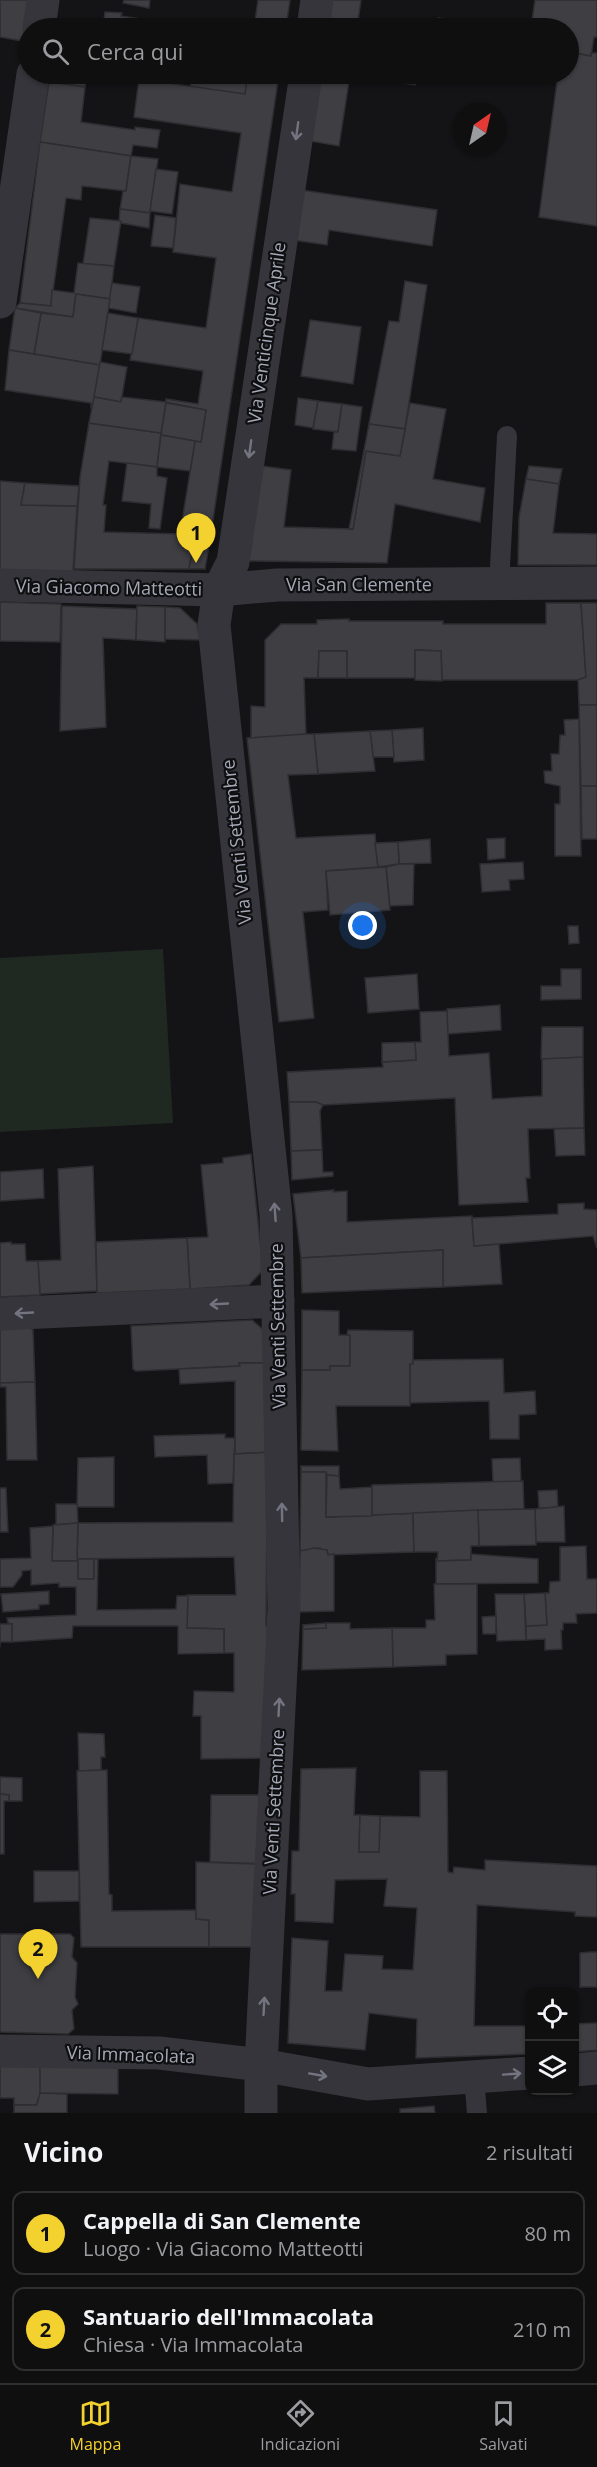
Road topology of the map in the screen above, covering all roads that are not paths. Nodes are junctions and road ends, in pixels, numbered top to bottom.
1 (44, 0) edge
2 (317, 0) edge
3 (41, 18) edge
4 (314, 18) edge
5 (32, 84) edge
6 (305, 84) edge
7 (0, 302) edge
8 (507, 436) dead end
9 (597, 583) edge
10 (0, 585) edge
11 (499, 585) junction
12 (219, 590) junction
13 (278, 1301) junction
14 (0, 1314) edge
15 (0, 2051) edge
16 (261, 2065) junction
17 (597, 2068) edge
18 (579, 2070) edge
19 (525, 2073) edge
20 (474, 2077) junction
21 (261, 2113) edge
22 (477, 2113) edge

1 - 3 street
2 - 4 street
5 - 7 street
6 -> 12 street, Via Venticinque Aprile
8 - 11 lane
9 - 11 street, Via San Clemente
10 - 12 street, Via Giacomo Matteotti
11 - 12 street, Via San Clemente
13 -> 12 street, Via Venti Settembre
13 -> 14 street
16 -> 13 street, Via Venti Settembre
15 - 16 street, Via Immacolata
16 -> 20 street, Via Immacolata
16 - 21 street, Via Venti Settembre
17 - 18 street
20 -> 19 street, Via Immacolata
20 - 22 lane

